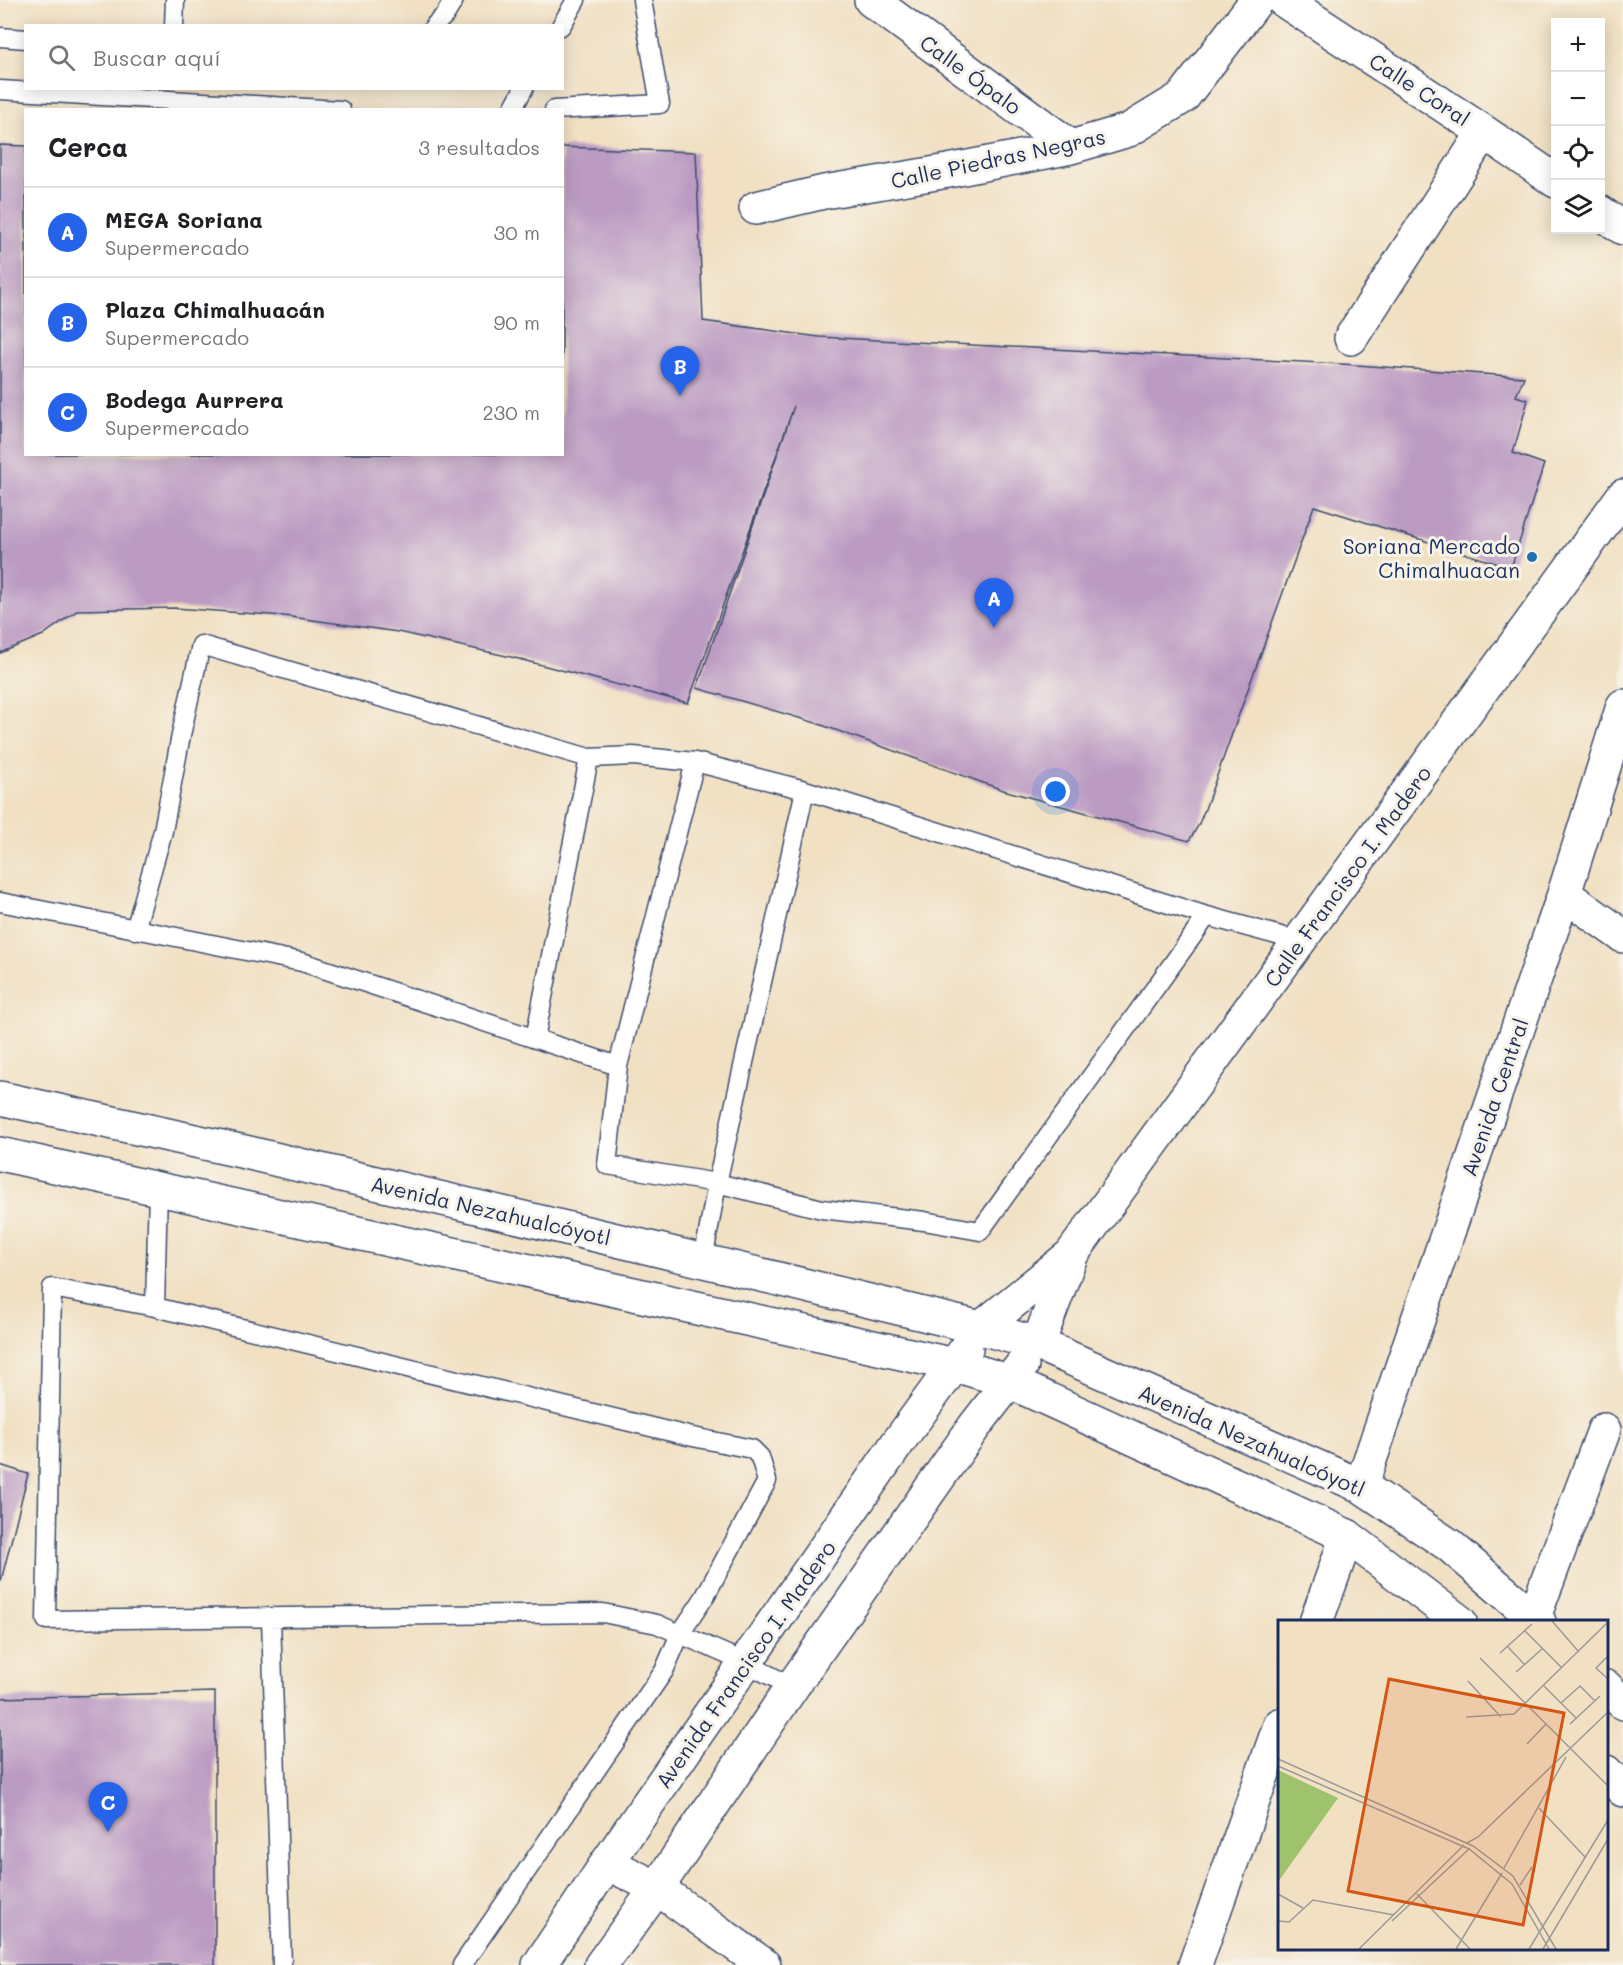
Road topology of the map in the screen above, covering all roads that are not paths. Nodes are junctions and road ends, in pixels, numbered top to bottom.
1 (175, 0) edge
2 (454, 0) edge
3 (576, 0) edge
4 (642, 0) edge
5 (871, 0) edge
6 (1257, 0) edge
7 (1283, 0) edge
8 (174, 24) edge
9 (436, 24) edge
10 (562, 24) edge
11 (0, 37) edge
12 (24, 39) edge
13 (0, 90) edge
14 (523, 90) edge
15 (307, 108) edge
16 (513, 108) edge
17 (564, 109) edge
18 (1484, 132) junction
19 (1071, 147) junction
20 (1555, 180) edge
21 (756, 207) dead end
22 (1605, 215) edge
23 (1623, 228) edge
24 (1351, 338) dead end
25 (1623, 496) edge
26 (1623, 706) edge
27 (589, 758) junction
28 (695, 762) junction
29 (805, 790) junction
30 (1564, 894) junction
31 (0, 902) edge
32 (1207, 916) junction
33 (135, 930) junction
34 (1623, 936) edge
35 (1299, 941) junction
36 (535, 1039) junction
37 (618, 1066) junction
38 (0, 1098) edge
39 (0, 1154) edge
40 (717, 1183) junction
41 (158, 1189) junction
42 (1071, 1255) junction
43 (703, 1261) junction
44 (155, 1308) junction
45 (981, 1328) junction
46 (1038, 1344) junction
47 (955, 1365) junction
48 (1008, 1382) junction
49 (1604, 1430) dead end
50 (1361, 1486) junction
51 (1347, 1536) junction
52 (271, 1618) junction
53 (1536, 1619) edge
54 (1317, 1620) edge
55 (1457, 1620) edge
56 (680, 1634) junction
57 (746, 1664) junction
58 (792, 1687) junction
59 (1608, 1689) edge
60 (1623, 1703) edge
61 (1278, 1731) edge
62 (1608, 1774) edge
63 (1623, 1790) edge
64 (607, 1863) junction
65 (657, 1888) junction
66 (282, 1965) edge
67 (462, 1965) edge
68 (539, 1965) edge
69 (601, 1965) edge
70 (764, 1965) edge
71 (1195, 1965) edge

1 - 8 lane
2 - 9 lane
3 - 10 lane
4 - 17 lane
5 - 19 main road, Calle Ópalo
6 - 19 main road, Calle Piedras Negras
7 - 18 main road, Calle Coral
11 - 12 lane
13 - 15 lane
14 - 16 lane
18 - 20 main road, Calle Coral
18 - 24 main road
19 - 21 main road, Calle Piedras Negras
22 - 23 main road
25 - 35 main road, Calle Francisco I. Madero
26 - 30 main road, Avenida Central
27 - 28 lane
27 - 33 lane
27 - 36 lane
28 - 29 lane
28 - 37 lane
29 - 32 lane
29 - 40 lane
30 - 34 main road
30 - 50 main road, Avenida Central
31 - 33 lane
32 - 35 lane
32 - 40 lane
33 - 36 lane
35 - 42 main road, Calle Francisco I. Madero
36 - 37 lane
37 - 40 lane
38 - 43 main road, Avenida Nezahualcóyotl
39 - 41 main road
40 - 43 lane
41 - 44 lane
41 - 47 main road
42 - 45 main road, Calle Francisco I. Madero
42 - 46 main road, Calle Francisco I. Madero
43 - 45 main road, Avenida Nezahualcóyotl
44 - 52 lane
44 - 56 lane
45 - 46 main road, Avenida Nezahualcóyotl
45 - 47 main road
46 - 48 main road
46 - 50 main road, Avenida Nezahualcóyotl
47 - 48 main road
47 - 57 main road, Avenida Francisco I. Madero
48 - 51 main road
48 - 58 main road
49 - 53 main road
50 - 53 main road, Avenida Nezahualcóyotl
51 - 54 main road
51 - 55 main road
52 - 56 lane
52 - 66 lane
56 - 57 lane
56 - 67 lane
57 - 58 lane
57 - 64 main road, Avenida Francisco I. Madero
58 - 65 main road
59 - 60 main road
61 - 71 main road
62 - 63 main road
64 - 65 main road
64 - 68 main road, Avenida Francisco I. Madero
65 - 69 main road
65 - 70 main road

